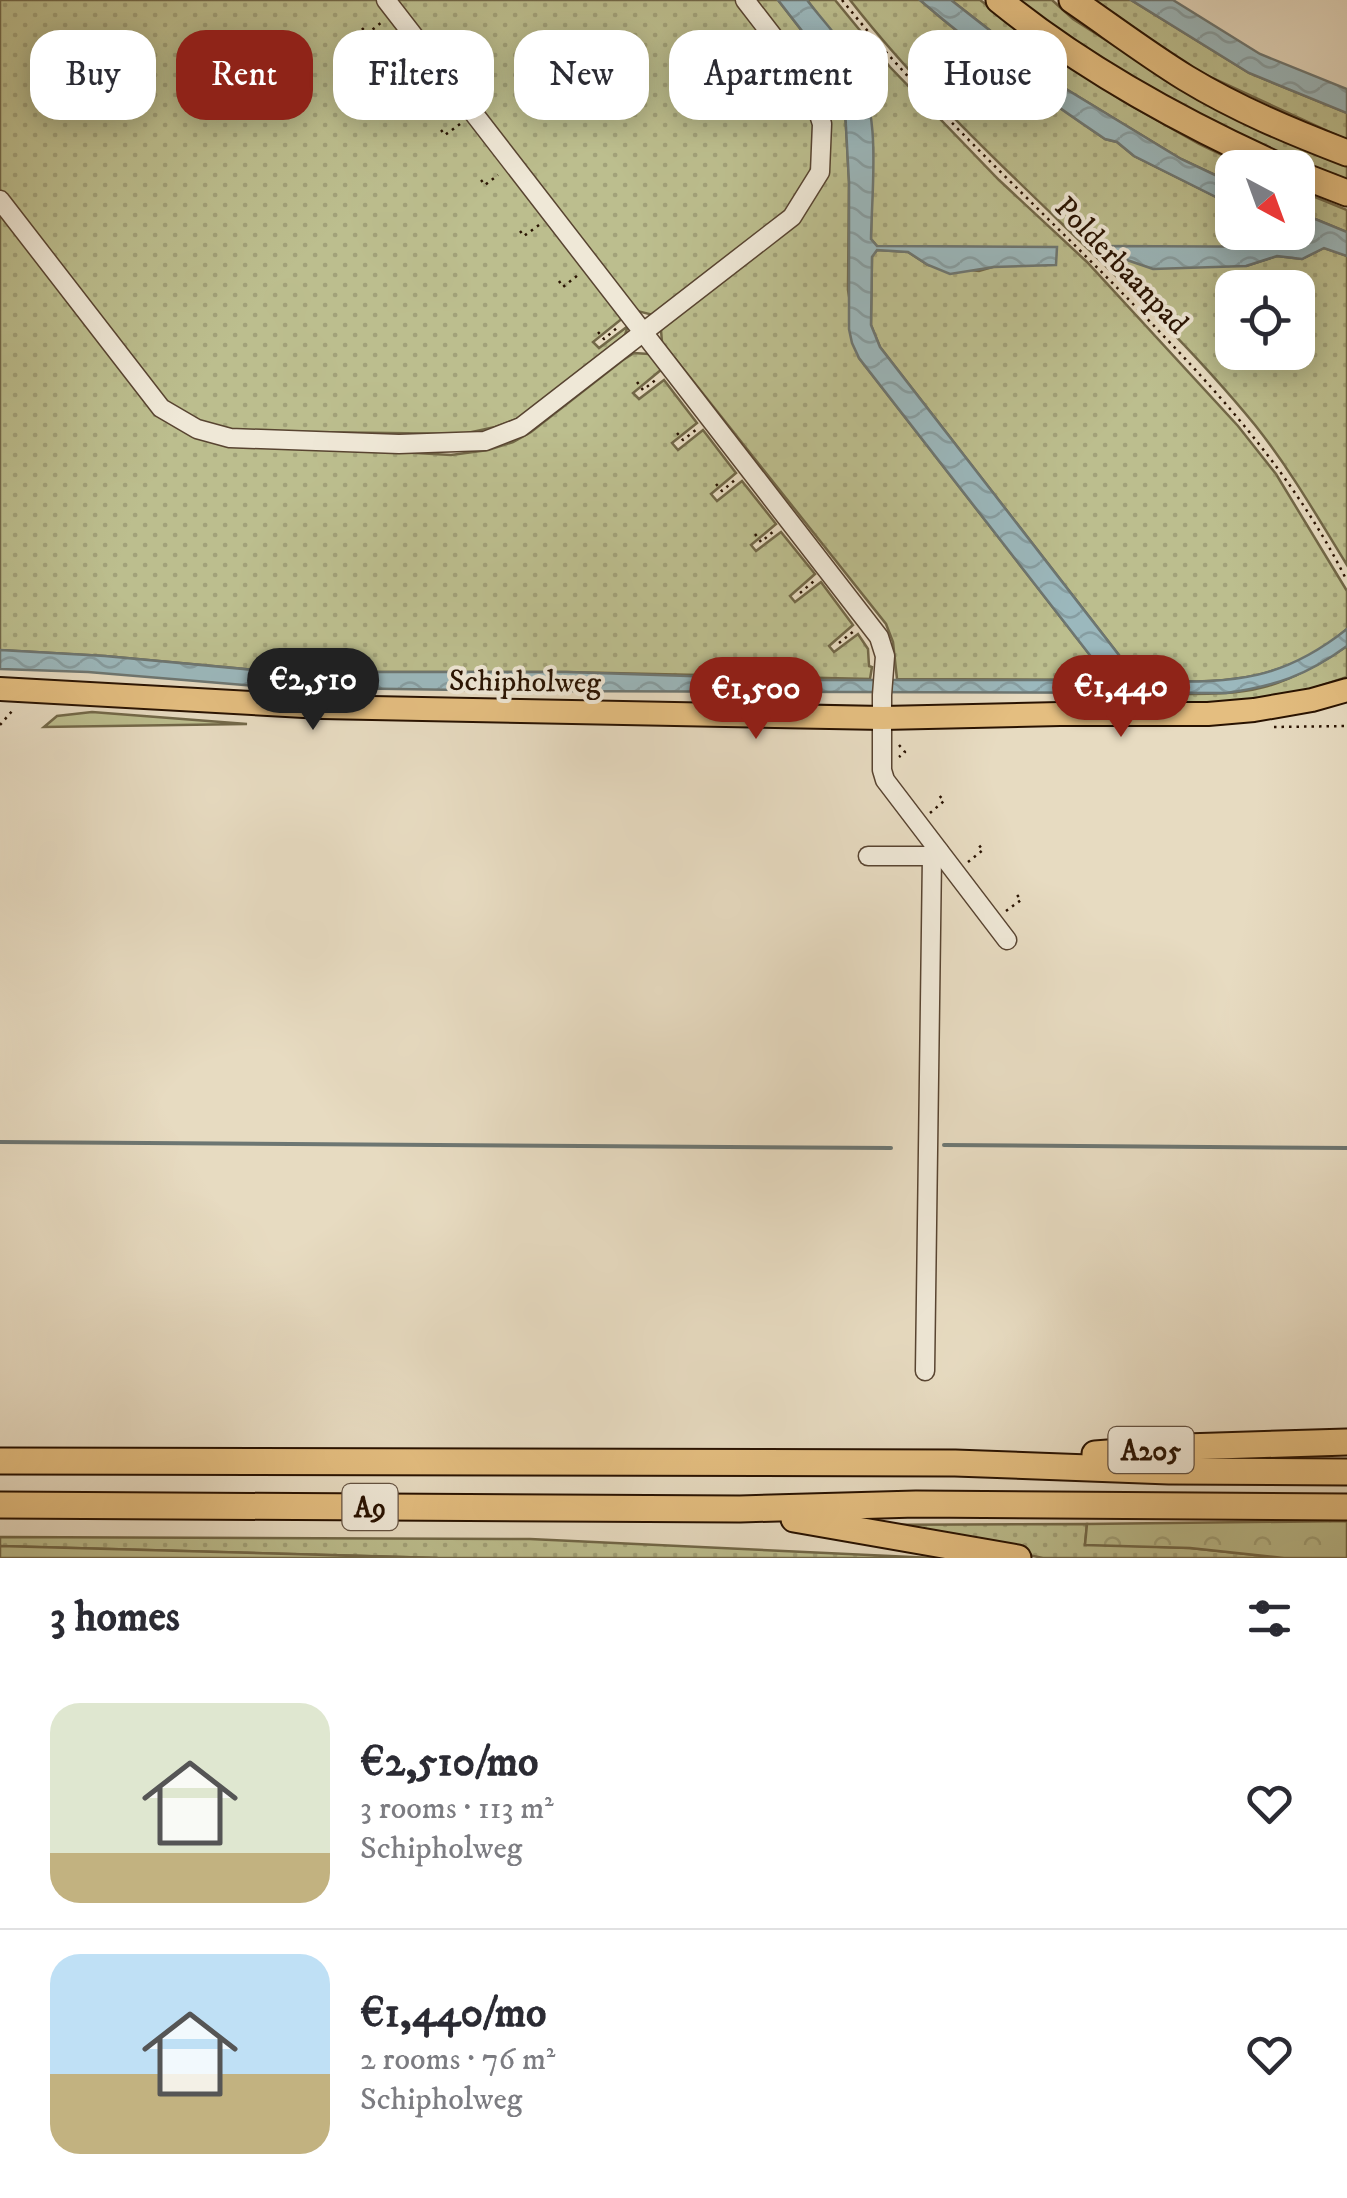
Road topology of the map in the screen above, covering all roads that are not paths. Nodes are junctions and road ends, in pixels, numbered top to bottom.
1 (745, 0) edge
2 (999, 0) edge
3 (1072, 0) edge
4 (390, 6) edge
5 (1246, 150) edge
6 (1347, 152) edge
7 (1315, 181) edge
8 (1347, 194) edge
9 (0, 200) edge
10 (644, 334) junction
11 (0, 688) edge
12 (1347, 690) edge
13 (882, 706) junction
14 (935, 854) junction
15 (868, 856) dead end
16 (1007, 940) dead end
17 (925, 1371) dead end
18 (1347, 1442) edge
19 (0, 1461) edge
20 (955, 1463) junction
21 (1347, 1472) edge
22 (0, 1506) edge
23 (1347, 1507) edge
24 (740, 1509) junction
25 (1018, 1558) edge

1 - 10 lane
2 - 5 highway
3 - 6 highway
4 - 10 lane
7 - 8 highway
9 - 10 lane
10 - 13 lane
11 - 13 main road, Schipholweg
12 - 13 main road, Schipholweg
13 - 14 lane
14 - 15 lane
14 - 16 lane
14 - 17 lane
18 - 20 highway, A205
19 - 20 highway, A9
20 - 21 highway, A9
22 - 24 highway, A9
23 - 24 highway, A9
24 - 25 highway, A9

